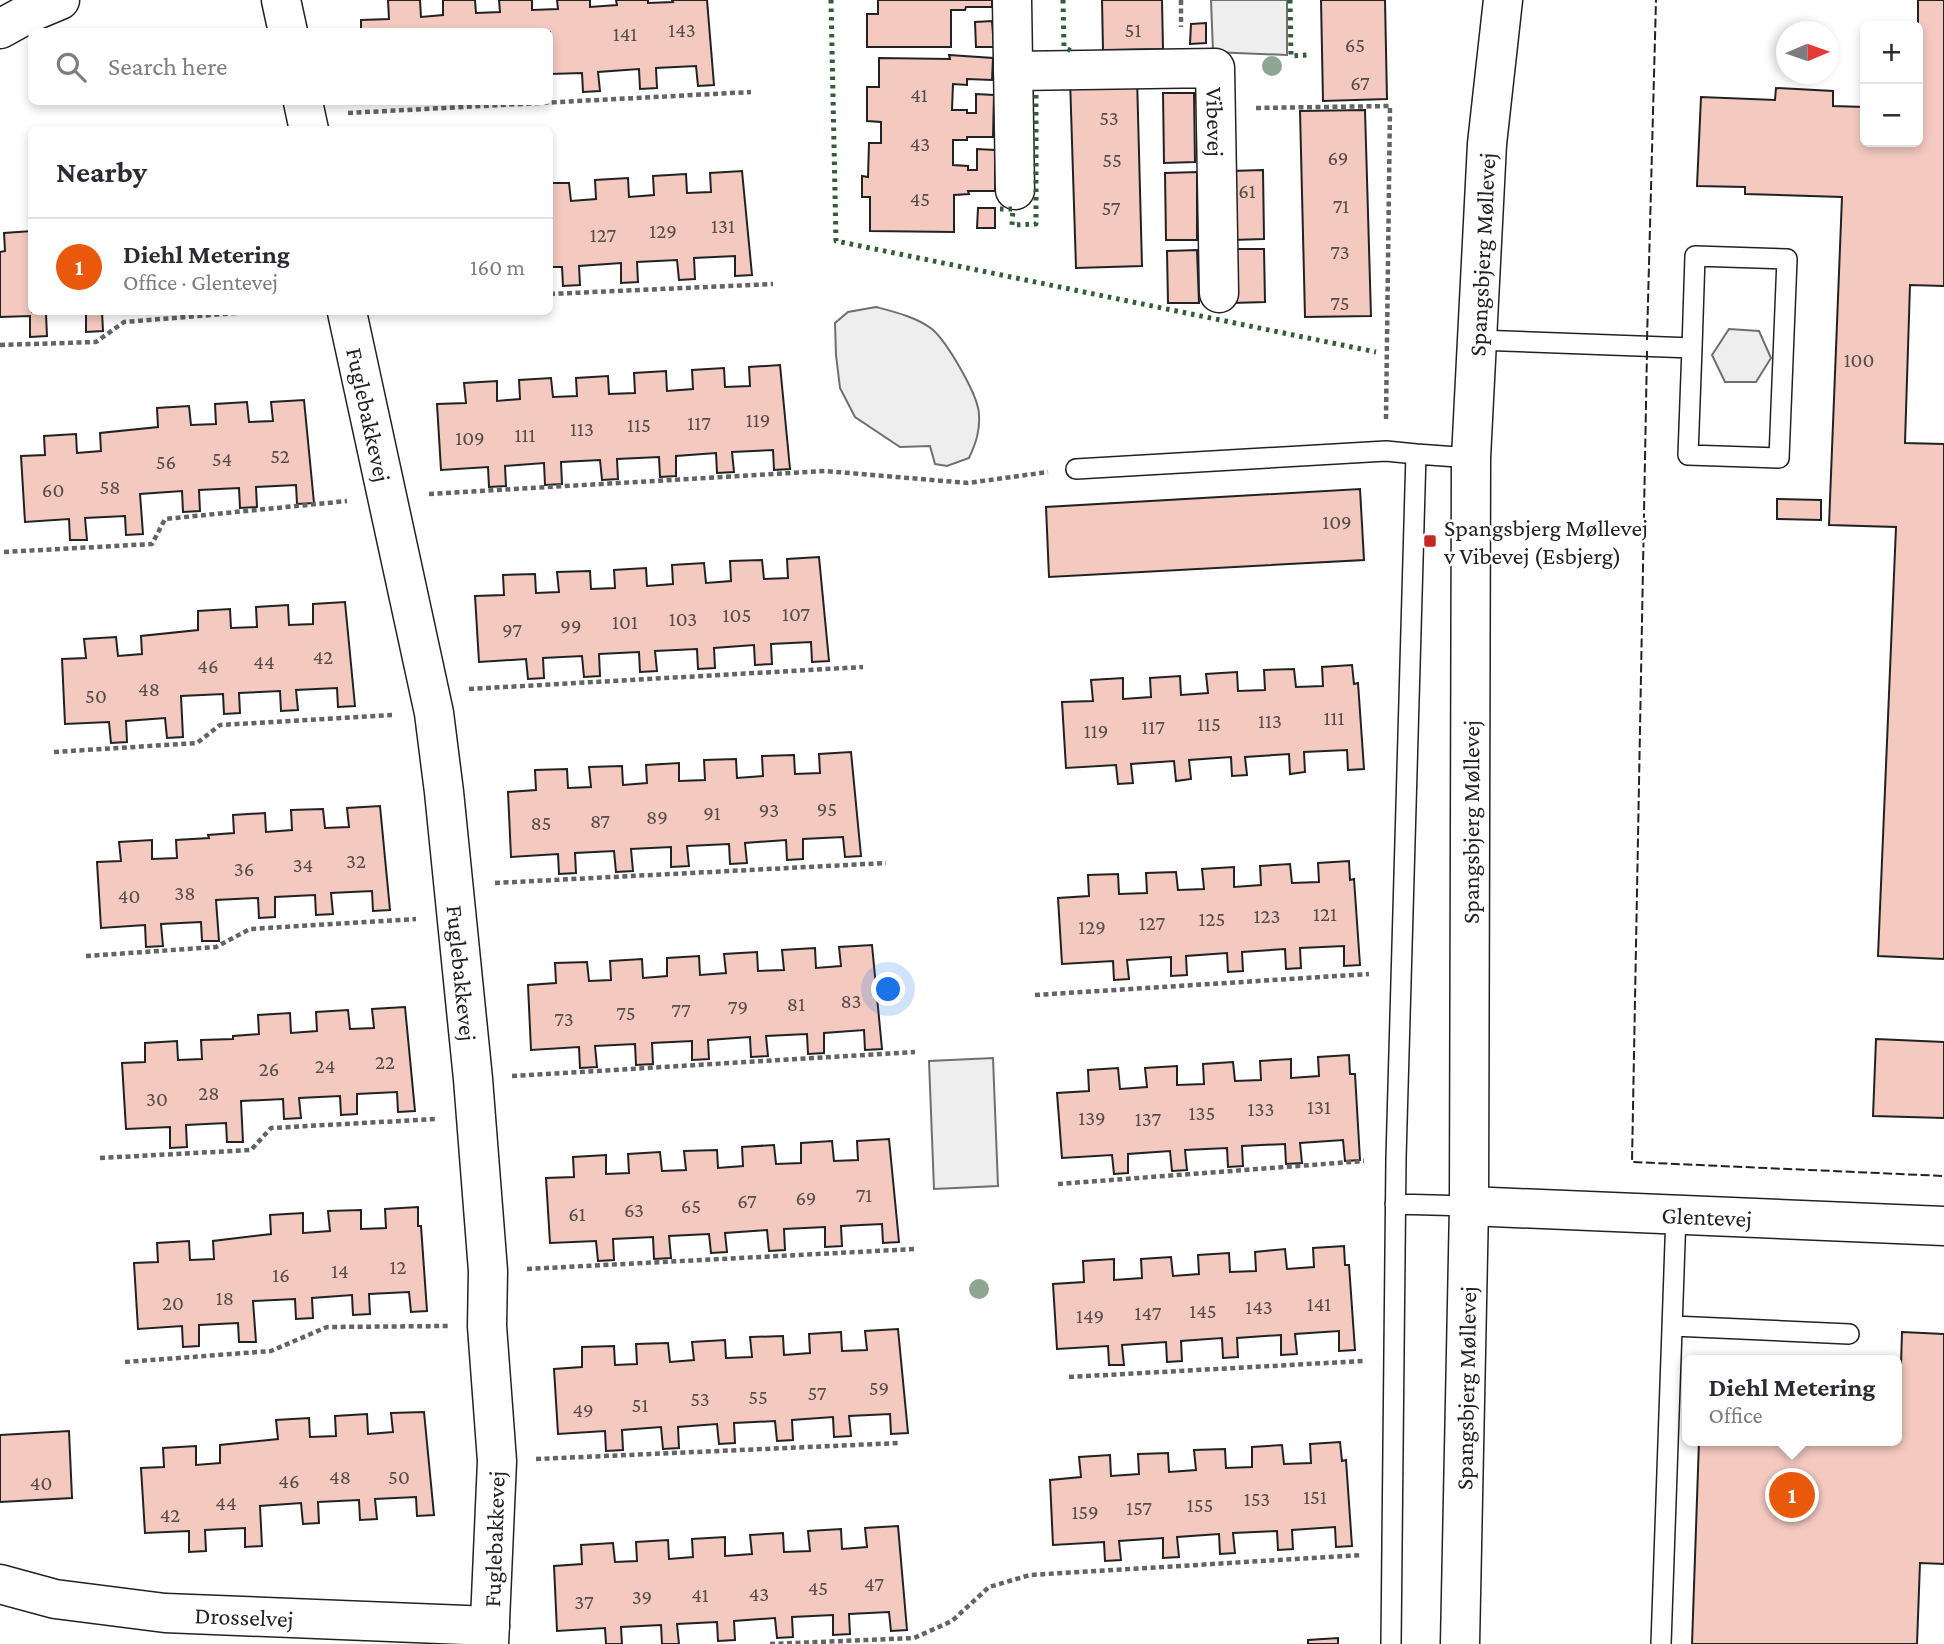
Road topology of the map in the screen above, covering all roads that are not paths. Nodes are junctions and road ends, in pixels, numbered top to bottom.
1 (60, 0) edge
2 (281, 0) edge
3 (1012, 0) edge
4 (1503, 0) edge
5 (287, 28) edge
6 (0, 29) edge
7 (1013, 71) junction
8 (1015, 190) dead end
9 (1219, 293) dead end
10 (348, 315) edge
11 (1477, 340) junction
12 (1692, 348) junction
13 (1416, 454) junction
14 (1471, 458) junction
15 (1076, 469) road end
16 (1395, 1204) junction
17 (1469, 1206) junction
18 (1676, 1214) junction
19 (1944, 1226) edge
20 (1672, 1326) junction
21 (1849, 1334) dead end
22 (0, 1584) edge
23 (490, 1635) edge
24 (1391, 1644) edge
25 (1461, 1644) edge
26 (1661, 1644) edge

1 - 6 street
2 - 5 street
3 - 7 street
4 - 11 street, Spangsbjerg Møllevej
7 - 8 street
7 - 9 street, Vibevej
10 - 23 street, Fuglebakkevej
11 - 12 lane
11 - 14 street, Spangsbjerg Møllevej
12 - 12 lane
13 - 14 lane
13 - 15 lane
13 - 16 lane
14 - 17 street, Spangsbjerg Møllevej
16 - 17 lane
16 - 24 lane
17 - 18 street, Glentevej
17 - 25 street, Spangsbjerg Møllevej
18 - 19 street, Glentevej
18 - 20 lane
20 - 21 lane
20 - 26 lane
22 - 23 street, Drosselvej

